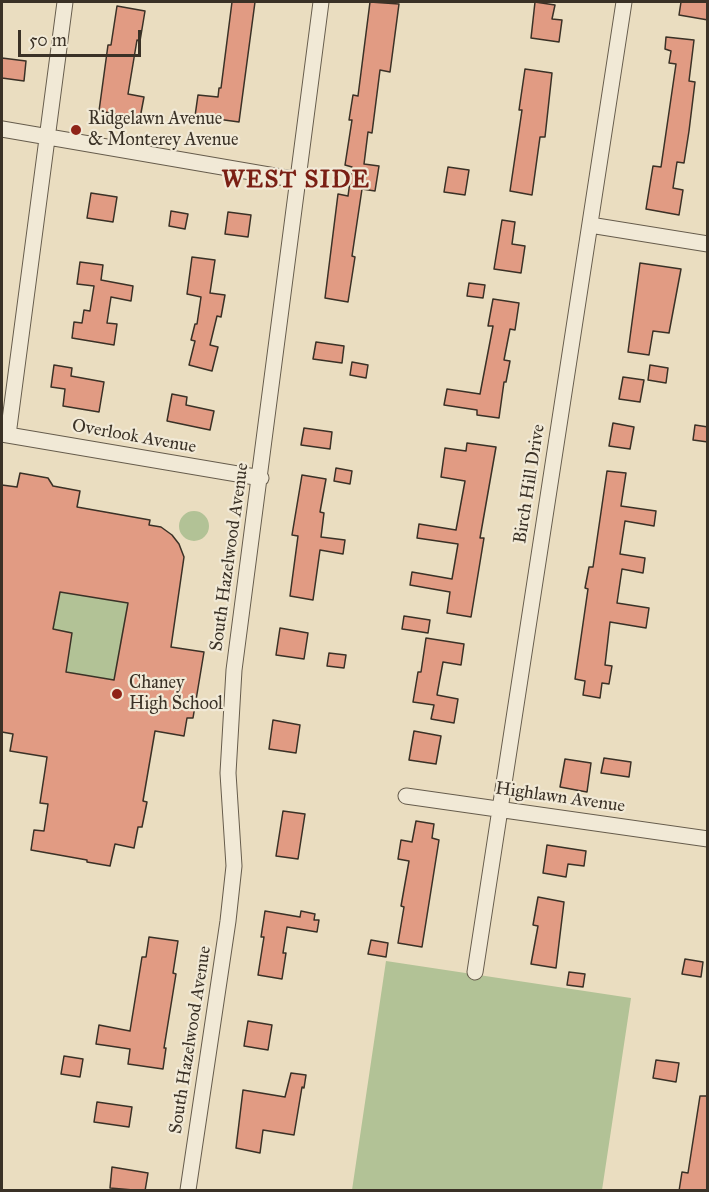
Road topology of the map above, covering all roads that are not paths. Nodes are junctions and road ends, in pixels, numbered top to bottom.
1 (65, 2) edge
2 (321, 2) edge
3 (624, 2) edge
4 (2, 129) edge
5 (47, 136) junction
6 (298, 180) junction
7 (590, 225) junction
8 (708, 244) edge
9 (4, 434) edge
10 (261, 478) junction
11 (406, 796) dead end
12 (499, 809) junction
13 (708, 839) edge
14 (475, 972) dead end
15 (188, 1191) edge

1 - 5 street
2 - 6 street, South Hazelwood Avenue
3 - 7 street, Birch Hill Drive
4 - 5 street
5 - 6 street
5 - 9 street
6 - 10 street, South Hazelwood Avenue
7 - 8 street
7 - 12 street, Birch Hill Drive
9 - 10 street, Overlook Avenue
10 - 15 street, South Hazelwood Avenue
11 - 12 street, Highlawn Avenue
12 - 13 street, Highlawn Avenue
12 - 14 street, Birch Hill Drive

